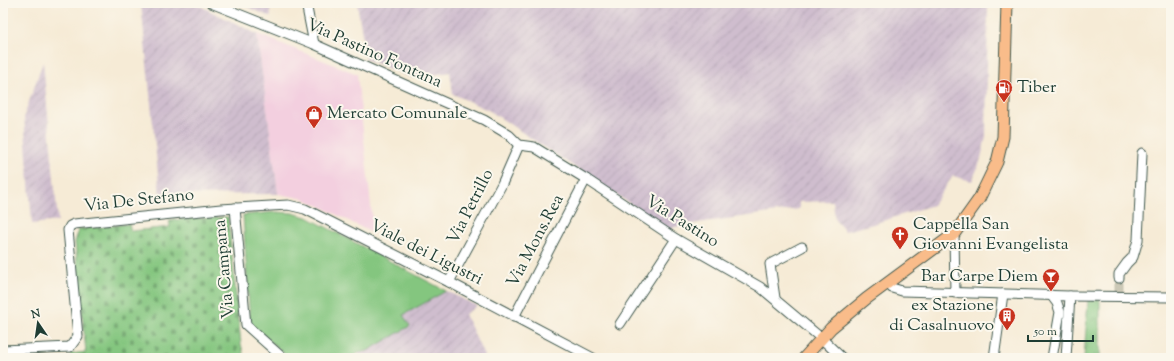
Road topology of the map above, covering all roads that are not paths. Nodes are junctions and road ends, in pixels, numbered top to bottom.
1 (211, 3) edge
2 (306, 3) edge
3 (1007, 3) edge
4 (314, 44) junction
5 (519, 146) junction
6 (1142, 153) dead end
7 (586, 179) junction
8 (236, 208) junction
9 (954, 234) junction
10 (676, 239) junction
11 (802, 247) dead end
12 (1119, 278) tunnel mouth
13 (449, 282) junction
14 (888, 284) junction
15 (955, 293) junction
16 (1003, 294) junction
17 (1050, 295) junction
18 (1070, 296) junction
19 (1171, 297) edge
20 (775, 298) junction
21 (514, 317) junction
22 (620, 324) dead end
23 (821, 338) junction
24 (3, 350) edge
25 (283, 358) edge
26 (593, 358) edge
27 (804, 358) edge
28 (842, 358) edge
29 (994, 358) edge
30 (1052, 358) edge
31 (1066, 358) edge

1 - 4 street, Via Pastino Fontana
2 - 4 street
3 - 9 main road
4 - 5 street, Via Pastino Fontana
5 - 7 street, Via Pastino
5 - 13 street, Via Petrillo
6 - 12 street
7 - 10 street, Via Pastino
7 - 21 street, Via Mons.Rea
8 - 13 street, Viale dei Ligustri
8 - 24 street, Via De Stefano
8 - 25 street, Via Campana
9 - 14 main road
9 - 15 street
10 - 20 street, Via Pastino
10 - 22 street
11 - 20 street
13 - 21 street, Viale dei Ligustri
14 - 15 street
14 - 23 main road
15 - 16 street
16 - 17 street
16 - 29 street
17 - 18 street
17 - 30 street
18 - 19 street
18 - 31 street
20 - 23 street, Via Pastino
21 - 26 street, Viale dei Ligustri
23 - 27 main road
23 - 28 street

